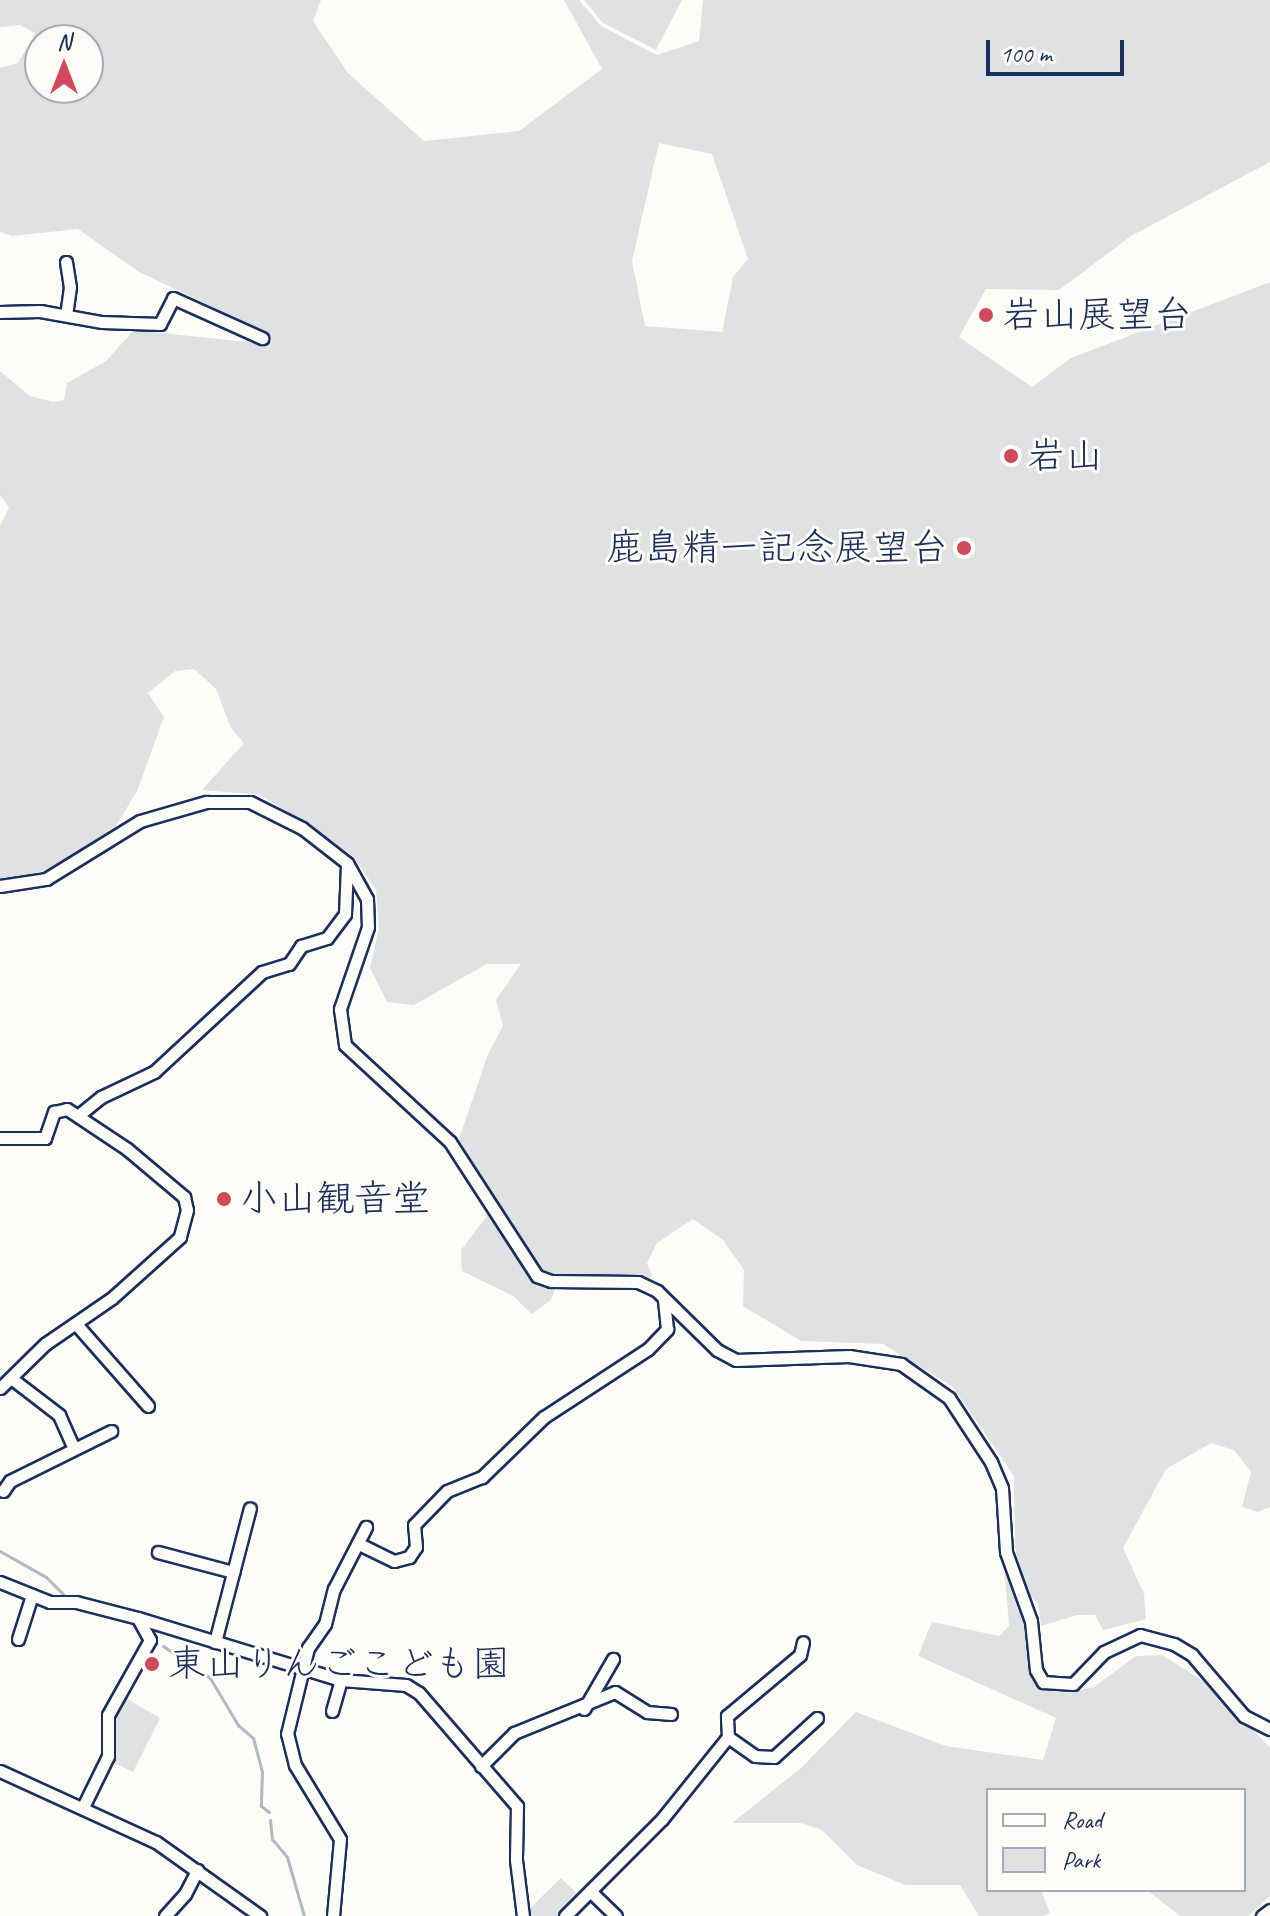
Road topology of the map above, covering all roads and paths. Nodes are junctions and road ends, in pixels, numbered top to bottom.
1 (66, 262) dead end
2 (0, 312) edge
3 (66, 315) junction
4 (262, 338) dead end
5 (347, 863) junction
6 (0, 886) edge
7 (80, 1114) junction
8 (0, 1138) edge
9 (664, 1299) junction
10 (76, 1324) junction
11 (11, 1378) junction
12 (0, 1388) edge
13 (148, 1406) dead end
14 (111, 1431) dead end
15 (73, 1447) junction
16 (3, 1491) dead end
17 (250, 1508) dead end
18 (366, 1527) dead end
19 (359, 1544) junction
20 (158, 1552) dead end
21 (233, 1572) junction
22 (1, 1585) edge
23 (32, 1595) junction
24 (138, 1618) junction
25 (18, 1639) dead end
26 (215, 1642) junction
27 (803, 1642) dead end
28 (613, 1659) dead end
29 (301, 1668) junction
30 (341, 1680) junction
31 (584, 1709) junction
32 (332, 1711) dead end
33 (671, 1714) dead end
34 (817, 1718) dead end
35 (1269, 1724) edge
36 (728, 1737) junction
37 (481, 1766) junction
38 (0, 1771) edge
39 (83, 1807) junction
40 (197, 1870) junction
41 (590, 1891) junction
42 (1270, 1910) edge
43 (165, 1916) edge
44 (260, 1916) edge
45 (333, 1916) edge
46 (523, 1916) edge
47 (565, 1916) edge
48 (616, 1916) edge
49 (1262, 1916) edge

1 - 3 street
2 - 3 street
3 - 4 street
5 - 6 street
5 - 7 street
5 - 9 street
7 - 8 street
7 - 10 street
9 - 19 street
9 - 35 street
10 - 11 street
10 - 13 street
11 - 12 street
11 - 15 street
14 - 15 street
15 - 16 street
17 - 21 street
18 - 19 street
19 - 29 street
20 - 21 street
21 - 26 street
22 - 23 street
23 - 24 street
23 - 25 street
24 - 26 street
24 - 39 street
26 - 29 street
27 - 36 street
28 - 31 street
29 - 30 street
29 - 45 street
30 - 32 street
30 - 37 street
31 - 33 street
31 - 37 street
34 - 36 street
36 - 41 street
37 - 46 street
38 - 39 street
39 - 40 street
40 - 43 street
40 - 44 street
41 - 47 street
41 - 48 street
42 - 49 street

